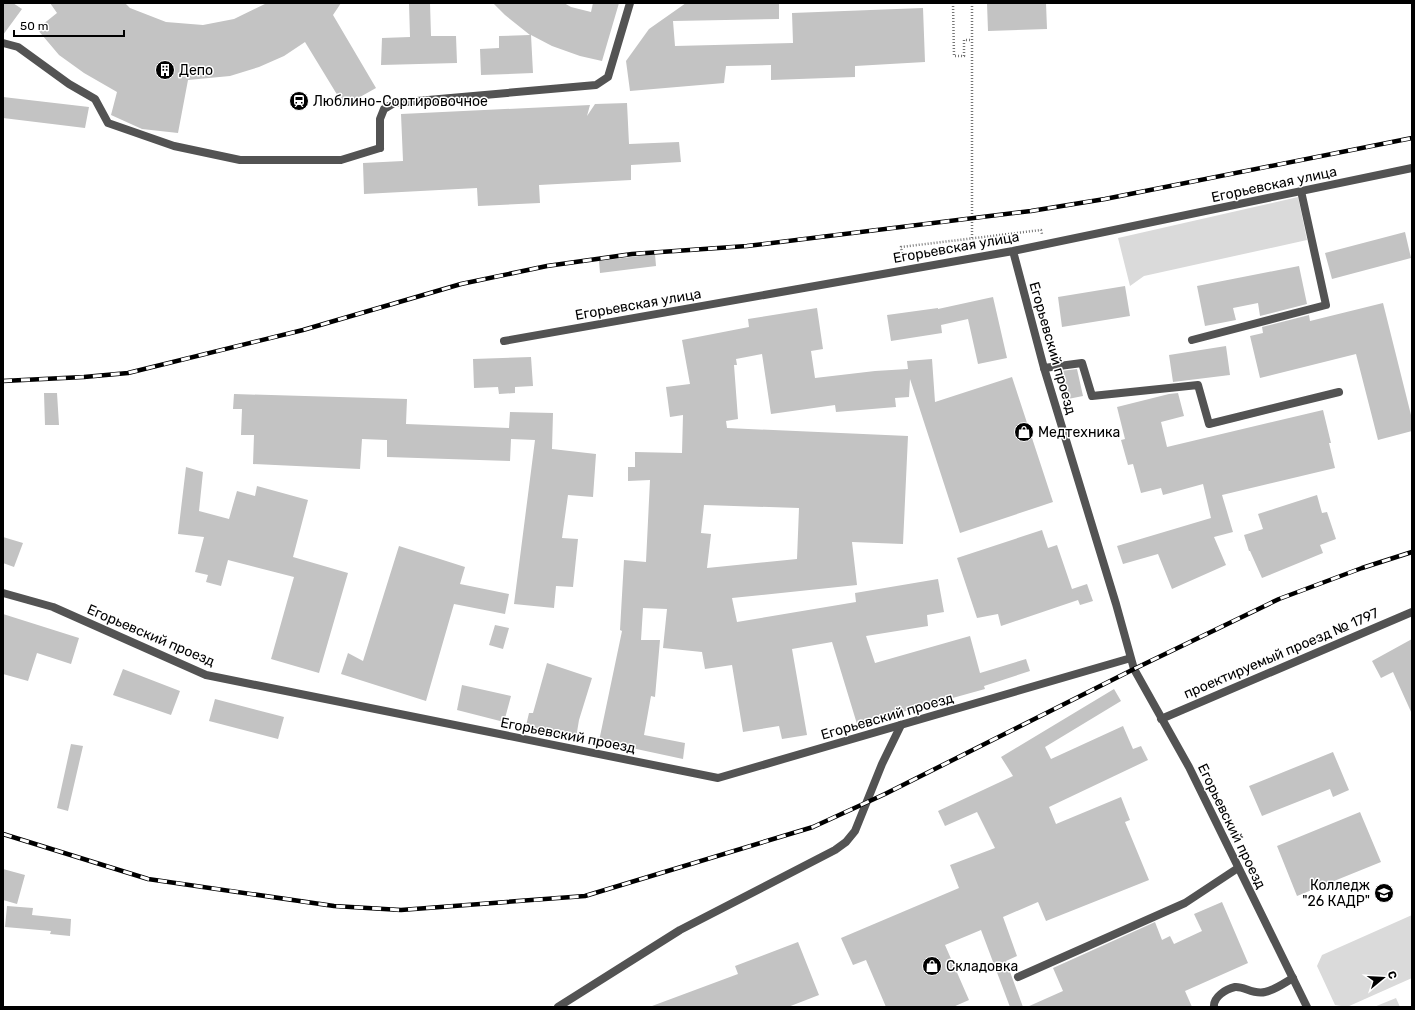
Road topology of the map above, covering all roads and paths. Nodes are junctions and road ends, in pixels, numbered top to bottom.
1 (630, 3) edge
2 (953, 3) edge
3 (972, 3) edge
4 (972, 40) junction
5 (3, 43) edge
6 (1412, 168) edge
7 (1301, 191) junction
8 (1041, 230) dead end
9 (972, 238) junction
10 (901, 247) dead end
11 (1013, 251) junction
12 (1192, 340) dead end
13 (504, 341) dead end
14 (1044, 368) junction
15 (1339, 392) dead end
16 (3, 593) edge
17 (1412, 612) edge
18 (1131, 658) junction
19 (1161, 718) junction
20 (901, 725) junction
21 (1238, 868) junction
22 (1018, 977) dead end
23 (1293, 978) junction
24 (558, 1007) edge
25 (1214, 1007) edge
26 (1307, 1007) edge

1 - 5 street
2 - 4 path
3 - 4 path
4 - 9 path
6 - 7 street, Егорьевская улица
7 - 11 street, Егорьевская улица
7 - 12 street
8 - 9 path
9 - 10 path
11 - 13 street, Егорьевская улица
11 - 14 street, Егорьевский проезд
14 - 15 street
14 - 18 street, Егорьевский проезд
16 - 20 street, Егорьевский проезд
17 - 19 street, проектируемый проезд № 1797
18 - 19 street, Егорьевский проезд
18 - 20 street, Егорьевский проезд
19 - 21 street, Егорьевский проезд
20 - 24 street
21 - 22 street
21 - 23 street, Егорьевский проезд
23 - 25 street
23 - 26 street, Егорьевский проезд

